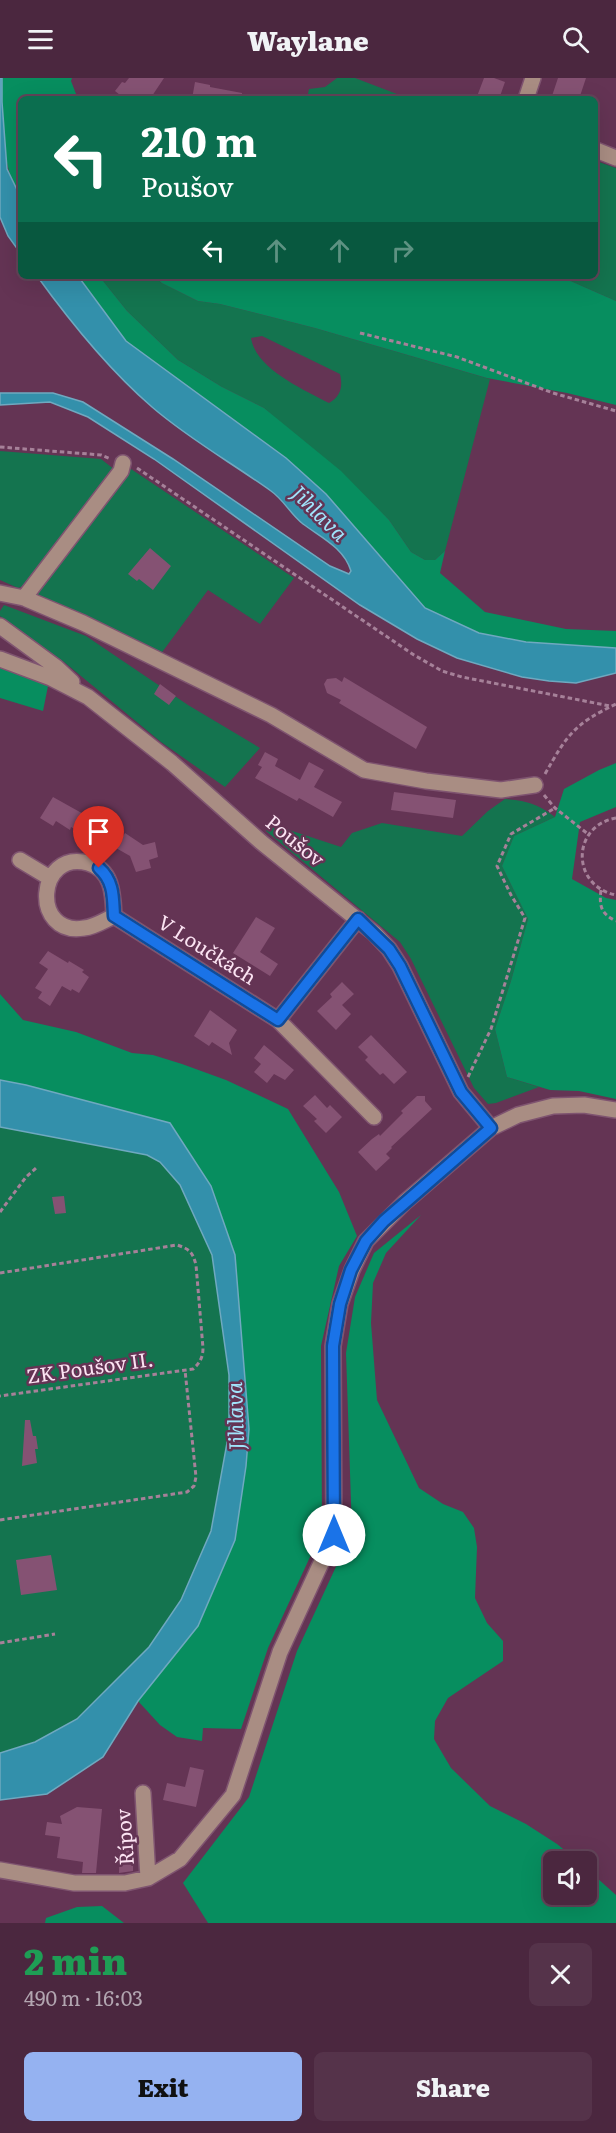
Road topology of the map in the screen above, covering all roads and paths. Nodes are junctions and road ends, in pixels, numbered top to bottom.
1 (533, 78) edge
2 (527, 96) edge
3 (598, 151) edge
4 (616, 158) edge
5 (360, 333) dead end
6 (616, 411) edge
7 (0, 447) edge
8 (123, 463) junction
9 (0, 593) edge
10 (24, 598) junction
11 (0, 626) edge
12 (0, 659) edge
13 (88, 697) junction
14 (616, 704) edge
15 (610, 706) junction
16 (535, 784) joint
17 (616, 818) edge
18 (588, 834) junction
19 (20, 860) dead end
20 (50, 878) junction
21 (601, 890) junction
22 (616, 895) edge
23 (114, 916) junction
24 (358, 919) junction
25 (616, 921) edge
26 (278, 1020) junction
27 (461, 1092) junction
28 (616, 1110) edge
29 (374, 1117) dead end
30 (491, 1128) junction
31 (36, 1168) dead end
32 (0, 1212) edge
33 (0, 1273) edge
34 (185, 1370) junction
35 (0, 1396) edge
36 (0, 1520) edge
37 (55, 1634) dead end
38 (0, 1643) edge
39 (143, 1793) dead end
40 (0, 1870) edge
41 (148, 1878) junction

1 - 2 street
3 - 4 street
5 - 6 path
7 - 8 path
8 - 10 street
8 - 15 path
9 - 10 street
10 - 16 street
11 - 13 street
12 - 13 street, Poušov
13 - 24 street, Poušov
14 - 15 path
15 - 16 path
17 - 18 path
18 - 21 path
18 - 27 path
19 - 20 street
20 - 23 street
20 - 23 street
21 - 22 path
21 - 25 path
23 - 26 street, V Loučkách
24 - 26 street
24 - 27 street, Poušov
26 - 29 street, V Loučkách
27 - 30 street, Poušov
28 - 30 street
30 - 41 street
31 - 32 path
33 - 34 path
34 - 35 path, ZK Poušov II.
34 - 36 path
37 - 38 path
39 - 41 street, Řípov
40 - 41 street

